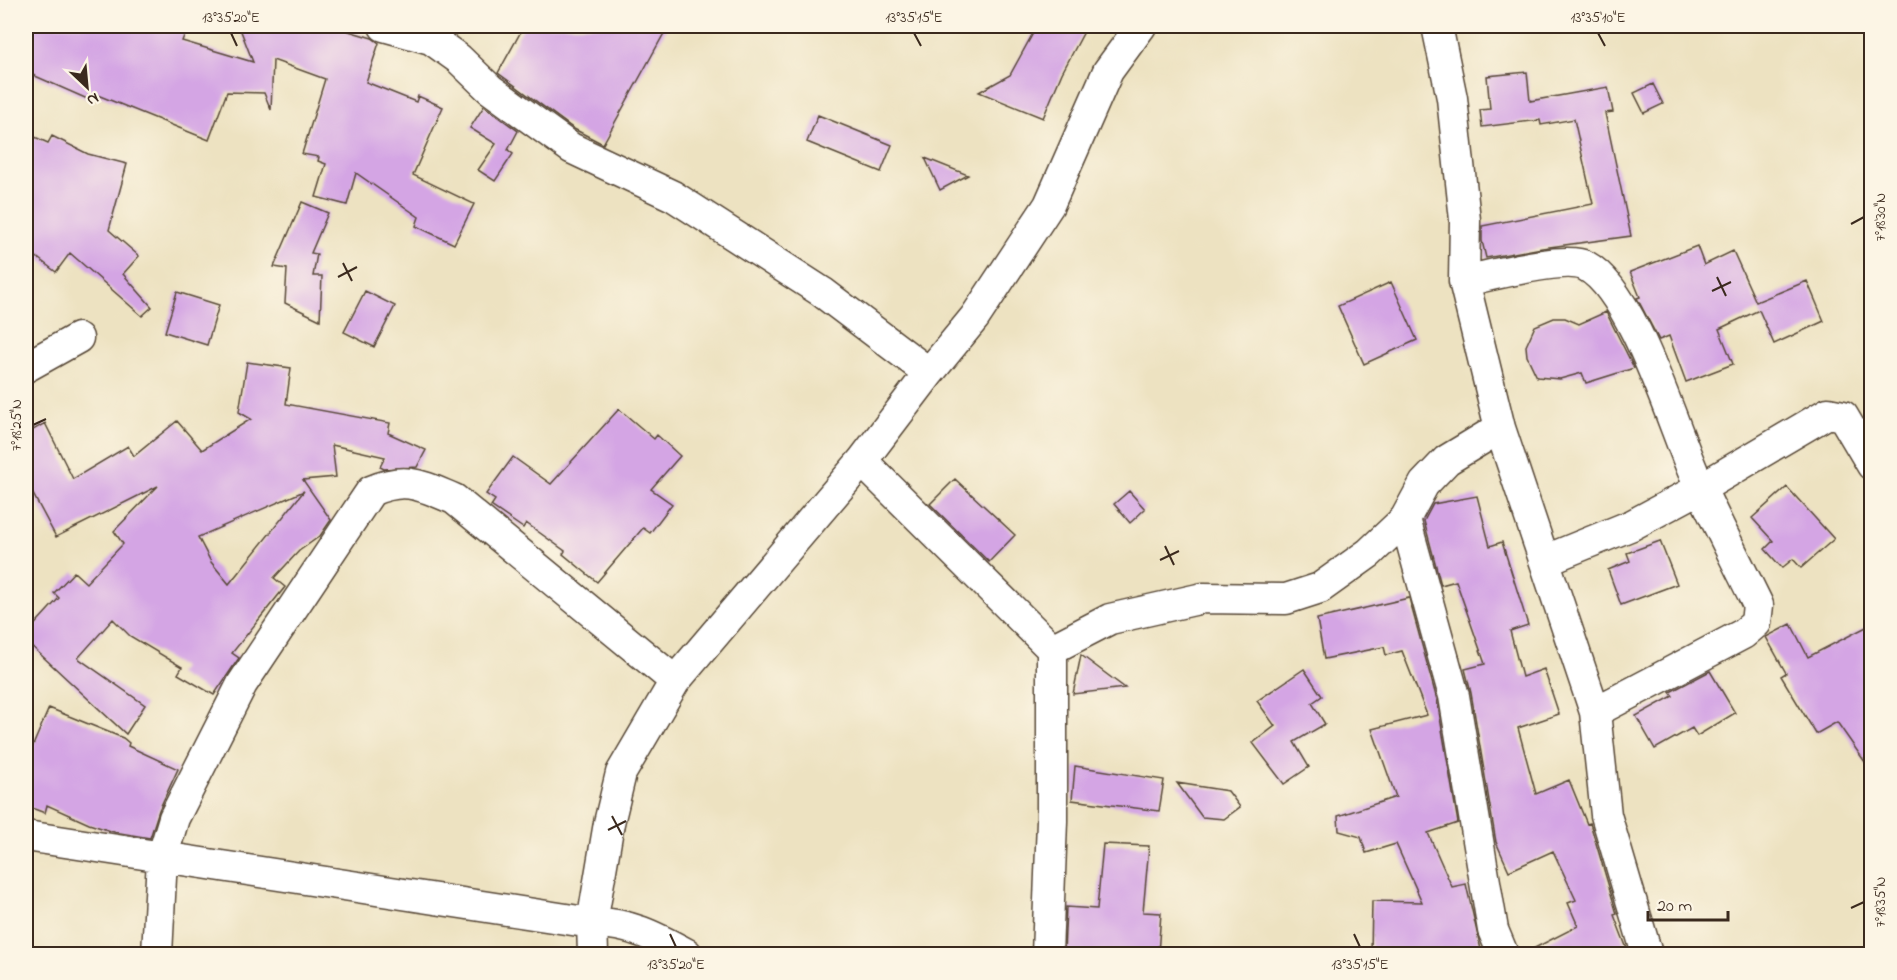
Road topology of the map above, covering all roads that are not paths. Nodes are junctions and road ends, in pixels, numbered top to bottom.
1 (384, 26) edge
2 (1141, 26) edge
3 (1437, 26) edge
4 (1464, 280) junction
5 (78, 338) dead end
6 (26, 367) edge
7 (928, 373) junction
8 (1500, 428) junction
9 (862, 461) junction
10 (1872, 465) edge
11 (1701, 488) junction
12 (1406, 519) junction
13 (1546, 560) junction
14 (1052, 649) junction
15 (675, 681) junction
16 (1594, 712) junction
17 (26, 836) edge
18 (162, 858) junction
19 (592, 922) junction
20 (157, 954) edge
21 (593, 954) edge
22 (687, 954) edge
23 (1047, 954) edge
24 (1503, 954) edge
25 (1647, 954) edge

1 - 7 street
2 - 7 street
3 - 4 street
4 - 8 street
4 - 11 street
5 - 6 street
7 - 9 street
8 - 12 street
8 - 13 street
9 - 14 street
9 - 15 street
10 - 11 street
11 - 13 street
11 - 16 street
12 - 14 street
12 - 24 street
13 - 16 street
14 - 23 street
15 - 18 street
15 - 19 street
16 - 25 street
17 - 18 street
18 - 19 street
18 - 20 street
19 - 21 street
19 - 22 street

